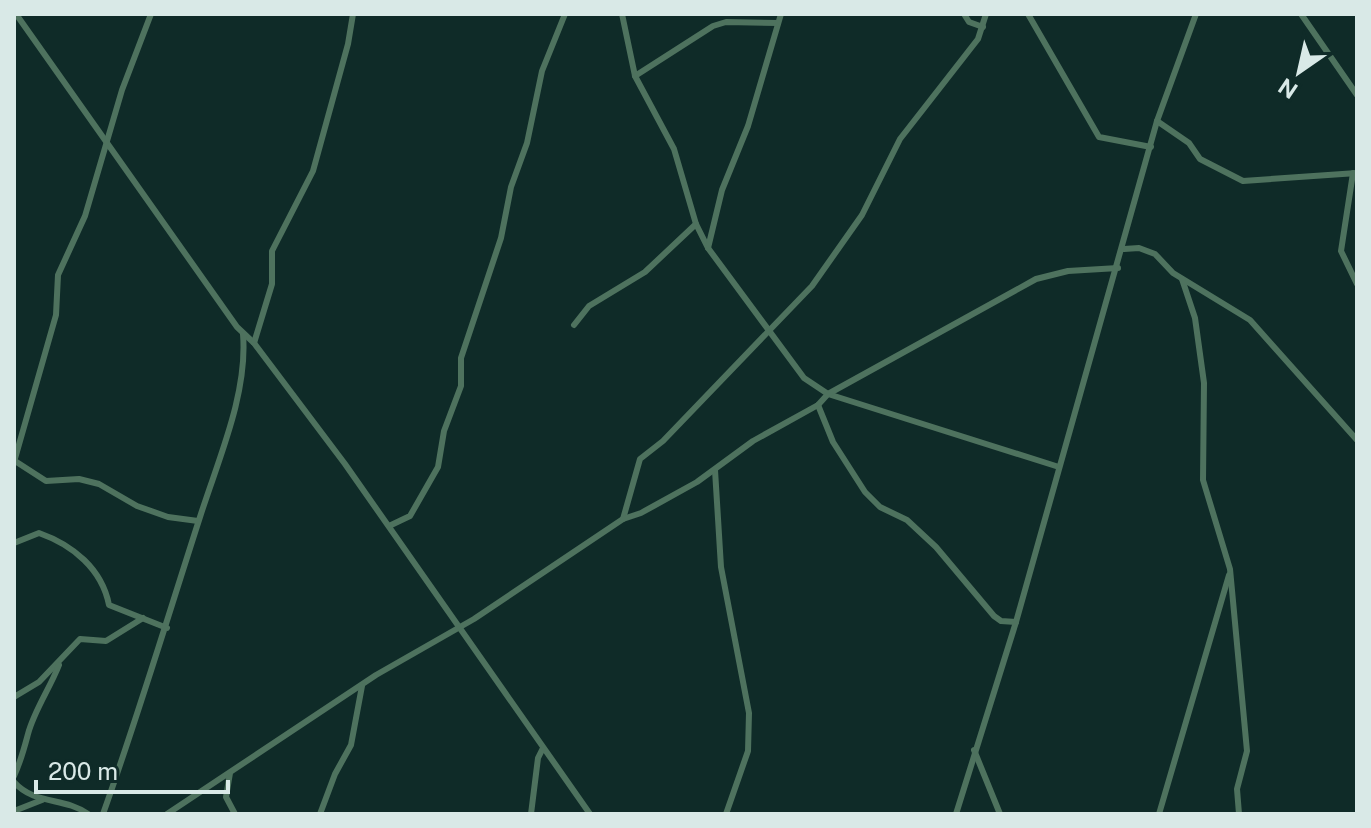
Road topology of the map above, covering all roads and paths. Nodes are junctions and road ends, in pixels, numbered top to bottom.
1 (16, 14) edge
2 (151, 14) edge
3 (353, 14) edge
4 (565, 14) edge
5 (622, 14) edge
6 (781, 14) edge
7 (964, 14) edge
8 (986, 14) edge
9 (1028, 14) edge
10 (1196, 14) edge
11 (1301, 14) edge
12 (778, 23) junction
13 (983, 27) junction
14 (635, 76) junction
15 (1357, 95) edge
16 (1157, 121) junction
17 (106, 141) junction
18 (1151, 147) junction
19 (1355, 173) edge
20 (696, 224) junction
21 (708, 248) junction
22 (1124, 249) junction
23 (1118, 268) junction
24 (1182, 279) junction
25 (1357, 284) edge
26 (574, 325) dead end
27 (767, 330) junction
28 (243, 334) junction
29 (254, 343) junction
30 (828, 394) junction
31 (818, 405) junction
32 (1357, 440) edge
33 (14, 462) edge
34 (1059, 467) junction
35 (715, 470) junction
36 (623, 519) junction
37 (198, 521) junction
38 (389, 526) junction
39 (14, 543) edge
40 (1230, 569) junction
41 (143, 618) junction
42 (1016, 622) junction
43 (459, 626) junction
44 (167, 628) junction
45 (60, 663) junction
46 (362, 685) junction
47 (14, 697) edge
48 (543, 748) junction
49 (974, 750) junction
50 (230, 773) junction
51 (14, 779) edge
52 (42, 800) junction
53 (14, 811) edge
54 (323, 813) edge
55 (88, 814) edge
56 (103, 814) edge
57 (167, 814) edge
58 (235, 814) edge
59 (531, 814) edge
60 (590, 814) edge
61 (726, 814) edge
62 (956, 814) edge
63 (1000, 814) edge
64 (1159, 814) edge
65 (1239, 814) edge

1 - 17 street
2 - 17 street
3 - 29 street
4 - 38 street
5 - 14 street
6 - 12 street
7 - 13 street
8 - 13 street
9 - 18 street
10 - 16 street
11 - 15 street
12 - 14 street
12 - 21 street
13 - 27 street
14 - 20 street
16 - 18 street
16 - 19 street
17 - 28 street
17 - 33 street
18 - 22 street
19 - 25 street
20 - 21 street
20 - 26 street
21 - 27 street
22 - 23 street
22 - 24 street
23 - 30 street
23 - 34 street
24 - 32 street
24 - 40 street
27 - 30 street
27 - 36 street
28 - 29 street
28 - 37 street
29 - 38 street
30 - 31 street
30 - 34 street
31 - 35 street
31 - 42 street
33 - 37 street
34 - 42 street
35 - 36 street
35 - 61 street
36 - 43 street
37 - 44 street
38 - 43 street
39 - 41 street
40 - 64 street
40 - 65 street
41 - 44 street
41 - 45 street
42 - 49 street
43 - 46 street
43 - 48 street
44 - 56 street
45 - 47 street
45 - 51 street
46 - 50 street
46 - 54 street
48 - 59 street
48 - 60 street
49 - 62 street
49 - 63 street
50 - 57 street
50 - 58 street
51 - 52 street
52 - 53 street
52 - 55 street

